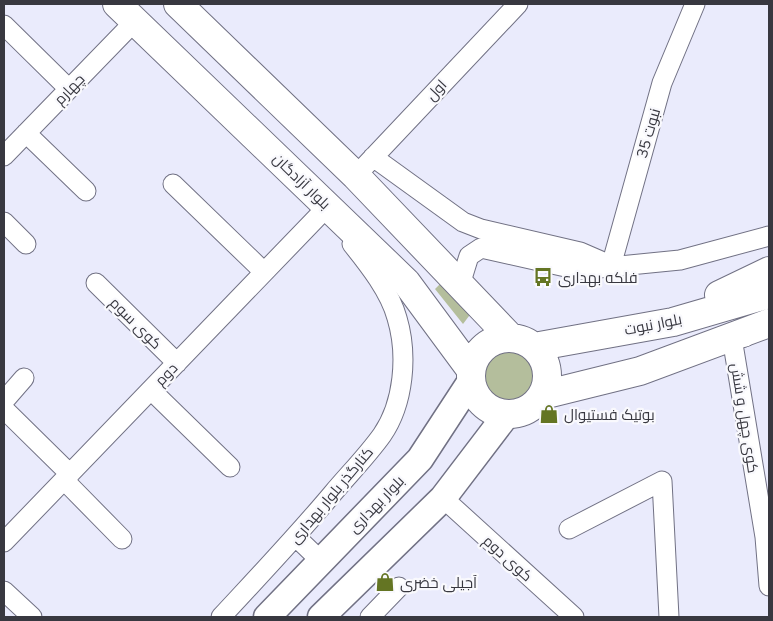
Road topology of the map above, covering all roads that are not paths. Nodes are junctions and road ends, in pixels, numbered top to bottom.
1 (103, 4) edge
2 (178, 4) edge
3 (518, 4) edge
4 (695, 4) edge
5 (127, 17) edge
6 (4, 25) edge
7 (69, 89) junction
8 (26, 133) junction
9 (4, 156) edge
10 (365, 167) junction
11 (174, 184) dead end
12 (86, 191) dead end
13 (326, 209) junction
14 (4, 222) edge
15 (769, 236) edge
16 (26, 244) dead end
17 (435, 258) junction
18 (611, 266) junction
19 (769, 271) edge
20 (264, 272) junction
21 (406, 282) junction
22 (96, 283) dead end
23 (460, 285) junction
24 (769, 294) edge
25 (673, 322) junction
26 (769, 323) edge
27 (769, 336) edge
28 (732, 338) junction
29 (522, 342) junction
30 (177, 363) junction
31 (471, 376) junction
32 (24, 378) dead end
33 (151, 390) junction
34 (543, 395) junction
35 (4, 401) edge
36 (4, 409) edge
37 (507, 414) junction
38 (420, 459) junction
39 (230, 468) dead end
40 (67, 477) junction
41 (448, 490) junction
42 (569, 530) dead end
43 (296, 537) junction
44 (122, 539) dead end
45 (4, 542) edge
46 (322, 562) junction
47 (769, 586) edge
48 (399, 587) dead end
49 (4, 591) edge
50 (32, 617) edge
51 (221, 617) edge
52 (267, 617) edge
53 (321, 617) edge
54 (370, 617) edge
55 (574, 617) edge
56 (669, 617) edge

1 - 5 street
2 - 10 main road
3 - 10 street, اول
4 - 18 street, نبوت 35
5 - 7 street, چهارم
5 - 13 main road, بلوار آزادگان
6 - 7 street
7 - 8 street, چهارم
8 - 9 street, چهارم
8 - 12 street
10 - 17 main road
10 - 18 street
11 - 20 street
13 - 20 street, دوم
13 - 21 main road, بلوار آزادگان
13 - 43 street, کنارگذر بلوار بهداری
14 - 16 street
15 - 18 street
17 - 21 main road
17 - 23 main road
18 - 23 street
19 - 25 main road
20 - 30 street, دوم
21 - 31 main road, بلوار آزادگان
22 - 30 street, کوی سوم
23 - 29 main road
24 - 25 main road, بلوار نبوت
25 - 29 main road, بلوار نبوت
26 - 28 main road
27 - 28 street
28 - 34 main road
28 - 47 street, کوی چهل و شش
29 - 31 main road
29 - 34 main road
30 - 33 street, دوم
31 - 37 main road
31 - 38 main road, بلوار بهداری
32 - 35 street
33 - 39 street
33 - 40 street, دوم
34 - 37 main road
36 - 40 street
37 - 41 main road
38 - 41 main road
38 - 46 main road, بلوار بهداری
40 - 44 street
40 - 45 street, دوم
41 - 53 main road
41 - 55 street, کوی دوم
42 - 56 street
43 - 46 street
43 - 51 street, کنارگذر بلوار بهداری
46 - 52 main road, بلوار بهداری
48 - 54 street
49 - 50 street

